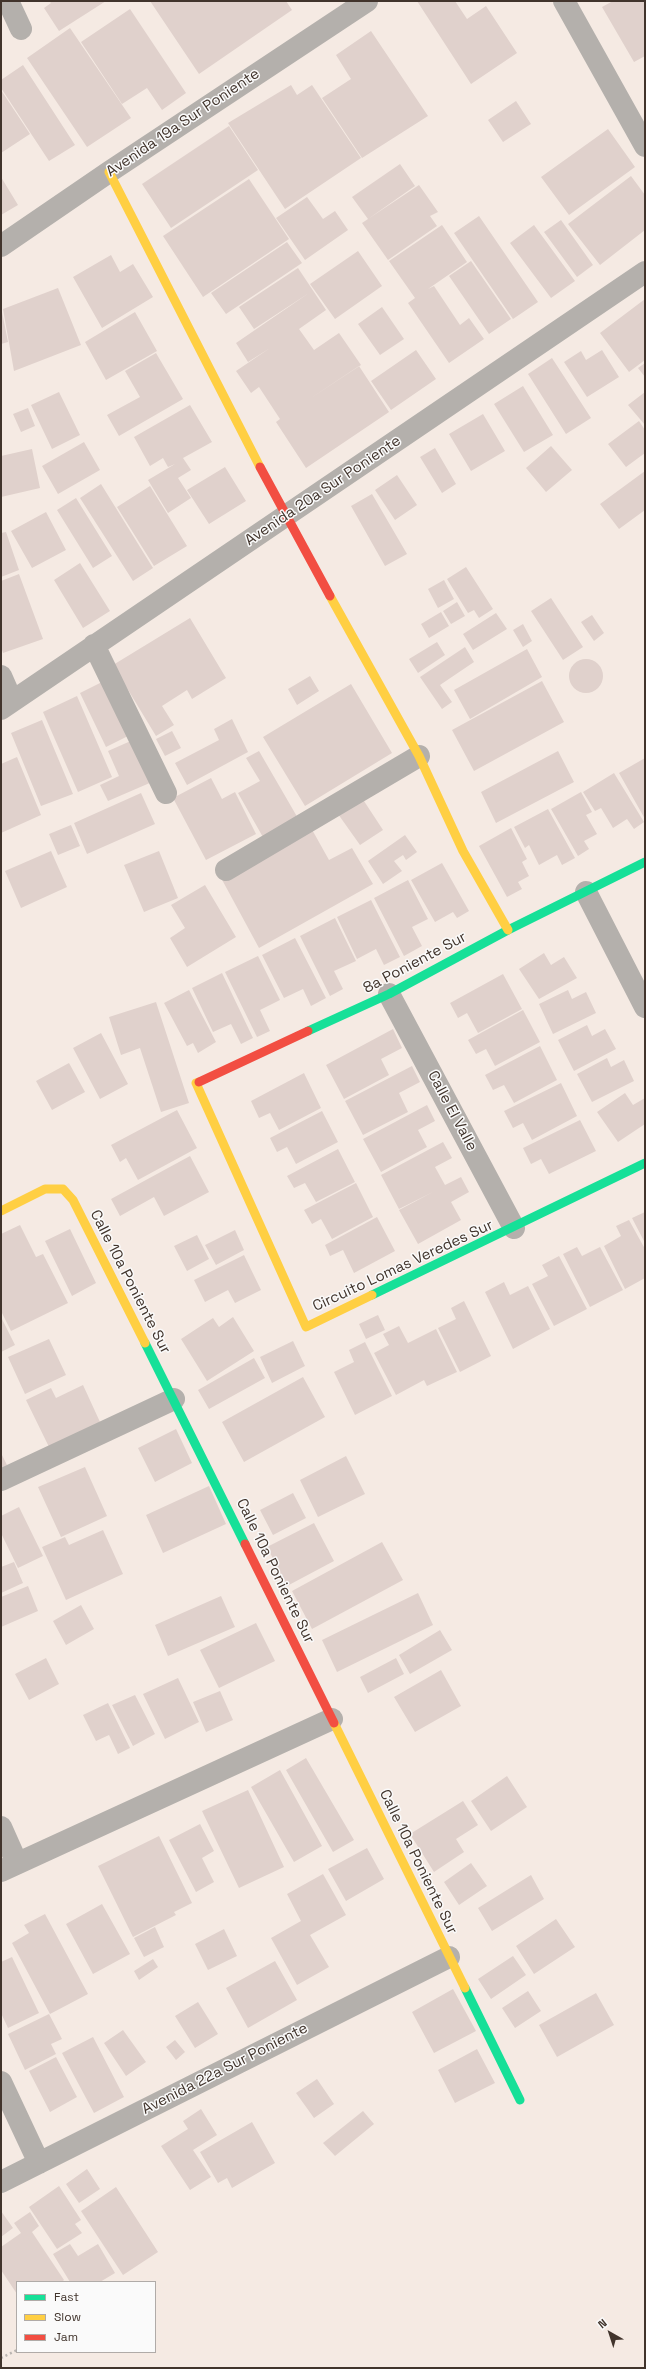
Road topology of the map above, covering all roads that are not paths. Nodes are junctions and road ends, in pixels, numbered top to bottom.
1 (8, 1) edge
2 (367, 1) edge
3 (564, 1) edge
4 (21, 29) dead end
5 (645, 146) edge
6 (108, 172) junction
7 (1, 246) edge
8 (645, 272) edge
9 (286, 517) junction
10 (94, 645) junction
11 (1, 676) edge
12 (6, 705) edge
13 (419, 756) junction
14 (166, 794) dead end
15 (645, 862) edge
16 (226, 870) dead end
17 (586, 892) junction
18 (508, 930) junction
19 (389, 994) junction
20 (645, 1007) edge
21 (196, 1083) joint
22 (645, 1163) edge
23 (1, 1211) edge
24 (514, 1228) junction
25 (174, 1399) junction
26 (1, 1480) edge
27 (332, 1719) junction
28 (1, 1827) edge
29 (9, 1867) edge
30 (449, 1957) junction
31 (1, 2082) edge
32 (520, 2100) dead end
33 (39, 2163) junction
34 (1, 2182) edge

1 - 4 street
2 - 6 street, Avenida 19a Sur Poniente
3 - 5 street
6 - 7 street, Avenida 19a Sur Poniente
6 - 9 street
8 - 9 street, Avenida 20a Sur Poniente
9 - 10 street, Avenida 20a Sur Poniente
9 - 13 street
10 - 12 street, Avenida 20a Sur Poniente
10 - 14 street
11 - 12 street
13 - 16 street
13 - 18 street
15 - 17 street, 8a Poniente Sur
17 - 18 street, 8a Poniente Sur
17 - 20 street
18 - 19 street, 8a Poniente Sur
19 - 21 street, 8a Poniente Sur
19 - 24 street, Calle El Valle
21 - 24 street, Circuito Lomas Veredes Sur
22 - 24 street, Circuito Lomas Veredes Sur
23 - 25 street, Calle 10a Poniente Sur
25 - 26 street
25 - 27 street, Calle 10a Poniente Sur
27 - 29 street
27 - 30 street, Calle 10a Poniente Sur
28 - 29 street
30 - 32 street, Calle 10a Poniente Sur
30 - 33 street, Avenida 22a Sur Poniente
31 - 33 street
33 - 34 street, Avenida 22a Sur Poniente

